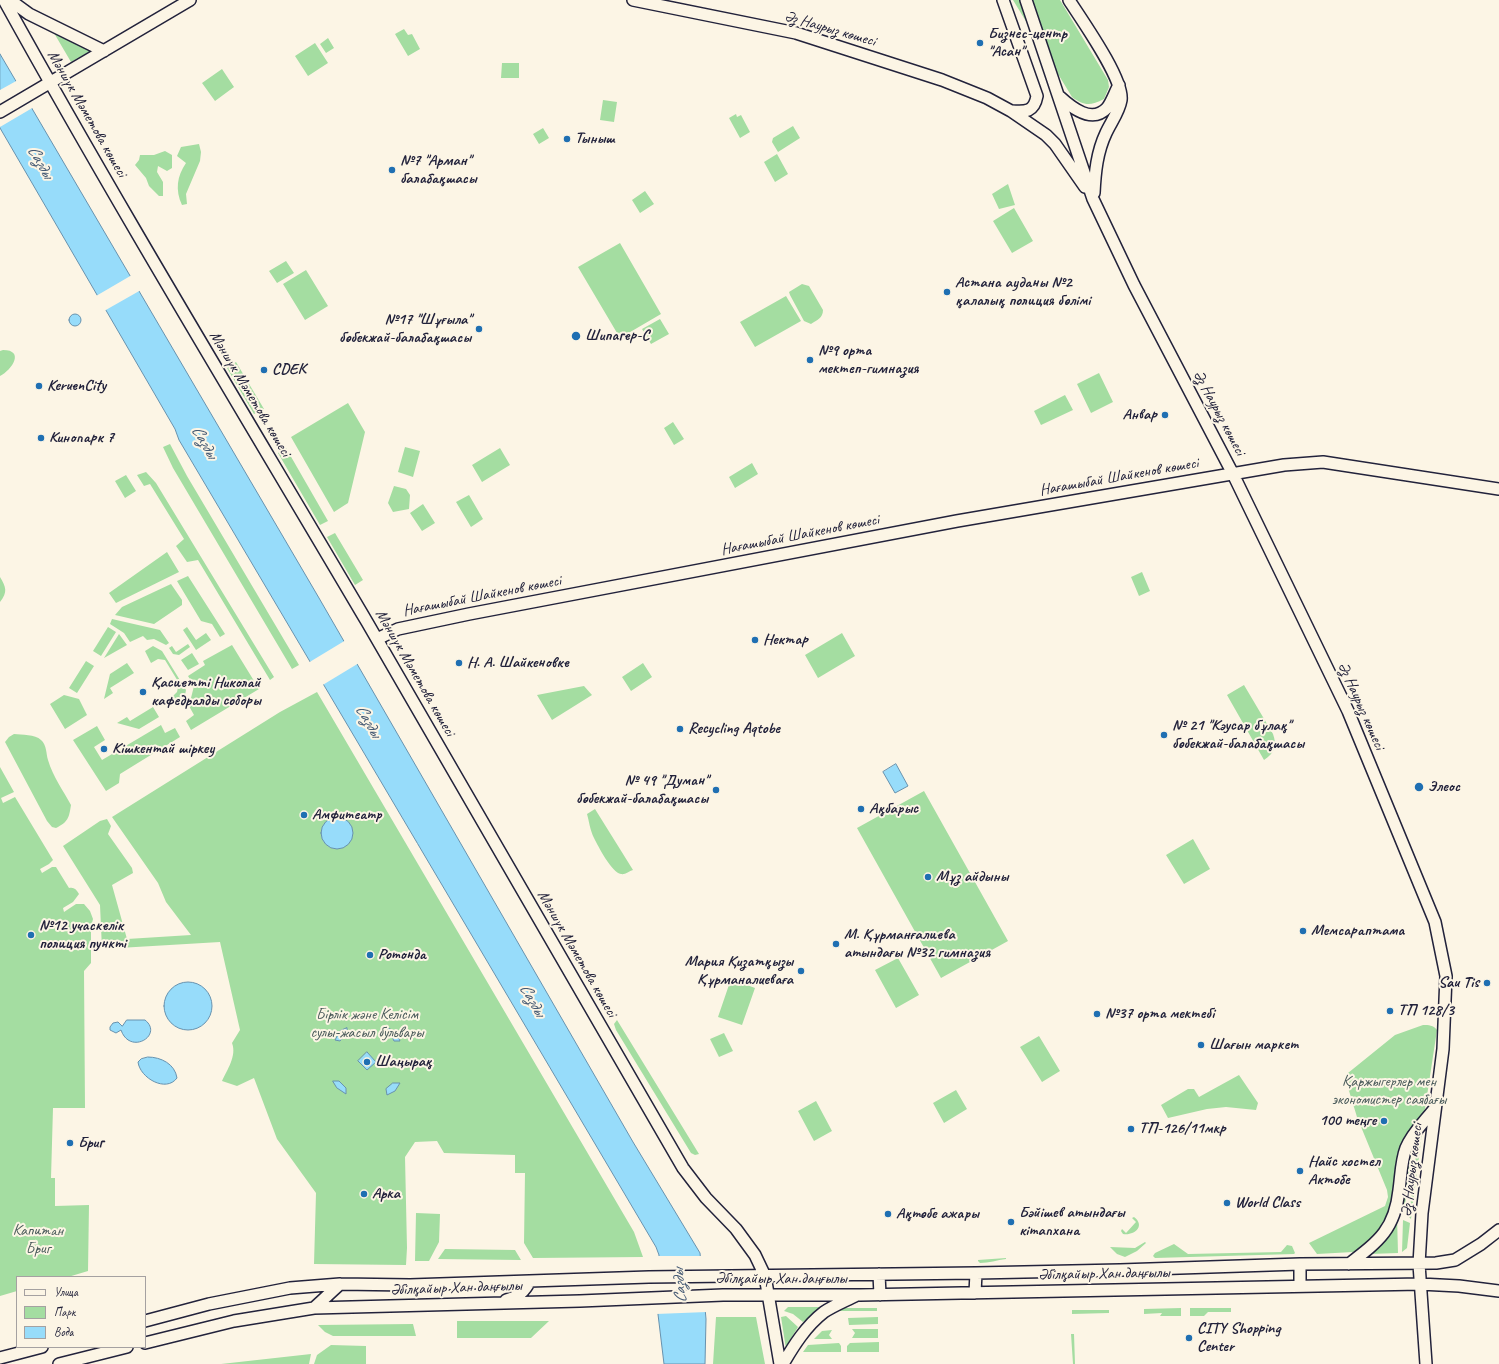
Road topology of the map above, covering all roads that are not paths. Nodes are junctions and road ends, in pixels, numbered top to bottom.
1 (4, 0) edge
2 (10, 0) edge
3 (190, 0) edge
4 (633, 0) edge
5 (1003, 0) edge
6 (1026, 0) edge
7 (1069, 0) edge
8 (104, 51) junction
9 (50, 83) junction
10 (1119, 85) junction
11 (1058, 96) junction
12 (1011, 111) junction
13 (0, 112) edge
14 (1093, 199) junction
15 (1233, 474) junction
16 (1499, 489) edge
17 (377, 639) junction
18 (1436, 1108) junction
19 (1499, 1230) edge
20 (1300, 1264) junction
21 (1349, 1264) junction
22 (1419, 1264) junction
23 (976, 1273) junction
24 (879, 1274) junction
25 (765, 1276) junction
26 (529, 1282) junction
27 (340, 1284) junction
28 (1420, 1284) junction
29 (1300, 1286) junction
30 (1499, 1291) edge
31 (975, 1293) junction
32 (769, 1295) junction
33 (857, 1295) junction
34 (880, 1295) junction
35 (488, 1304) junction
36 (314, 1308) junction
37 (146, 1321) edge
38 (146, 1343) edge
39 (38, 1348) edge
40 (123, 1348) edge
41 (0, 1358) edge
42 (59, 1364) edge
43 (780, 1364) edge
44 (783, 1364) edge
45 (1426, 1364) edge

1 - 9 main road, Мәншүк Мәметова көшесі
2 - 8 main road
3 - 8 main road
4 - 12 main road, Әз Наурыз көшесі
5 - 12 main road
6 - 11 main road
7 - 10 main road
8 - 9 main road
9 - 13 main road
9 - 17 main road, Мәншүк Мәметова көшесі
10 - 11 main road
10 - 14 main road
11 - 14 main road
12 - 14 main road, Әз Наурыз көшесі
14 - 15 main road, Әз Наурыз көшесі
15 - 16 main road, Нағашыбай Шайкенов көшесі
15 - 17 main road, Нағашыбай Шайкенов көшесі
15 - 18 main road, Әз Наурыз көшесі
17 - 25 main road, Мәншүк Мәметова көшесі
18 - 21 main road
18 - 22 main road, Әз Наурыз көшесі
19 - 22 main road, Әбілқайыр Хан даңғылы
20 - 21 main road, Әбілқайыр Хан даңғылы
20 - 23 main road, Әбілқайыр Хан даңғылы
20 - 29 main road
21 - 22 main road, Әбілқайыр Хан даңғылы
22 - 28 main road, Әз Наурыз көшесі
23 - 24 main road, Әбілқайыр Хан даңғылы
23 - 31 main road
24 - 25 main road, Әбілқайыр Хан даңғылы
24 - 34 main road
25 - 26 main road, Әбілқайыр Хан даңғылы
25 - 32 main road, Мәншүк Мәметова көшесі
26 - 27 main road, Әбілқайыр Хан даңғылы
26 - 35 main road
27 - 36 main road
27 - 37 main road, Әбілқайыр Хан даңғылы
28 - 29 main road, Әбілқайыр Хан даңғылы
28 - 30 main road, Әбілқайыр Хан даңғылы
28 - 45 main road, Әз Наурыз көшесі
29 - 31 main road, Әбілқайыр Хан даңғылы
31 - 34 main road, Әбілқайыр Хан даңғылы
32 - 33 main road, Әбілқайыр Хан даңғылы
32 - 35 main road, Әбілқайыр Хан даңғылы
32 - 43 main road, Мәншүк Мәметова көшесі
33 - 34 main road, Әбілқайыр Хан даңғылы
33 - 44 main road
35 - 36 main road, Әбілқайыр Хан даңғылы
36 - 38 main road, Әбілқайыр Хан даңғылы
39 - 41 main road
40 - 42 main road

